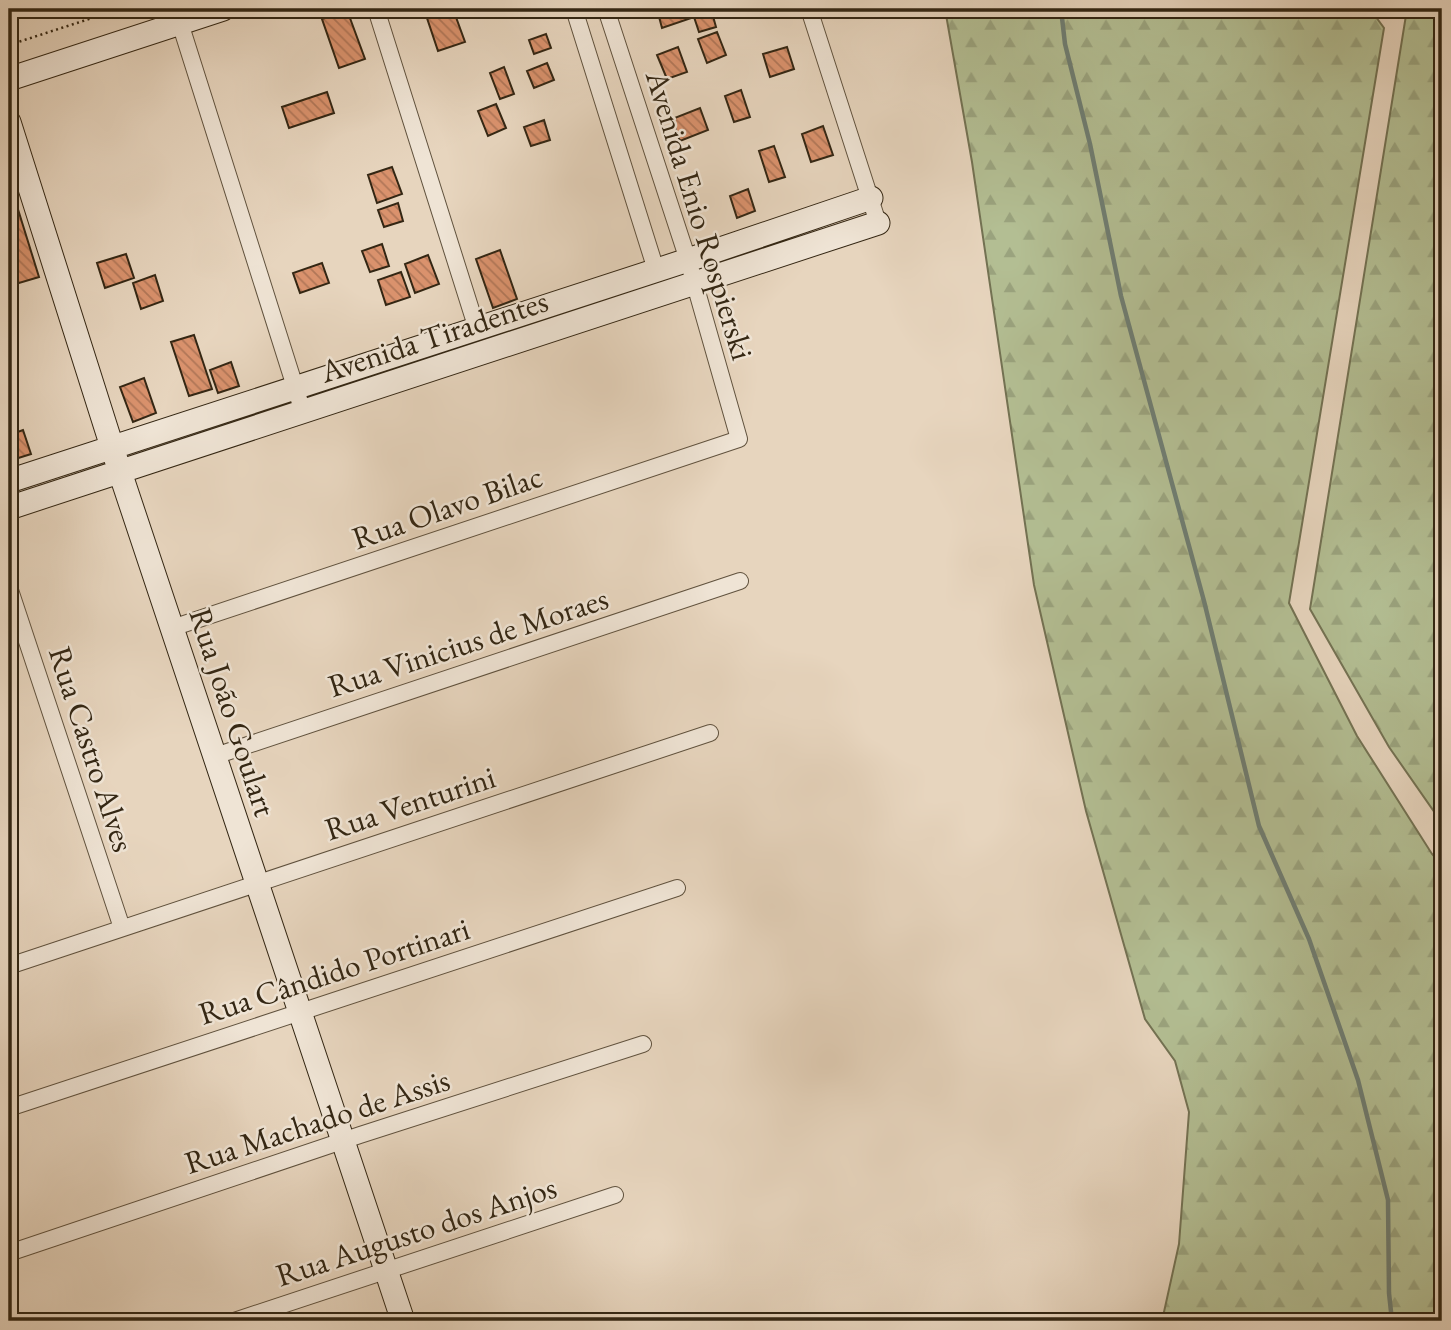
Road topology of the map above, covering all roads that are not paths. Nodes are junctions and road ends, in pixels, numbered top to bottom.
1 (223, 9) edge
2 (376, 9) edge
3 (574, 9) edge
4 (606, 9) edge
5 (809, 9) edge
6 (180, 23) junction
7 (9, 79) edge
8 (9, 122) edge
9 (871, 198) junction
10 (878, 223) joint
11 (688, 260) junction
12 (656, 270) junction
13 (694, 284) junction
14 (477, 329) junction
15 (296, 388) junction
16 (303, 412) junction
17 (739, 439) joint
18 (113, 447) junction
19 (120, 472) junction
20 (9, 481) edge
21 (9, 508) edge
22 (740, 581) dead end
23 (9, 587) edge
24 (172, 628) junction
25 (710, 733) dead end
26 (215, 756) junction
27 (257, 883) junction
28 (677, 888) dead end
29 (122, 928) junction
30 (9, 966) edge
31 (300, 1012) junction
32 (643, 1044) dead end
33 (9, 1108) edge
34 (343, 1141) junction
35 (615, 1195) dead end
36 (9, 1253) edge
37 (387, 1271) junction
38 (234, 1321) edge
39 (403, 1321) edge

1 - 6 street
2 - 14 street
3 - 12 street, Avenida Enio Rospierski
4 - 11 street, Avenida Enio Rospierski
5 - 9 street
6 - 7 street
6 - 15 street
8 - 18 street, Rua João Goulart
9 - 10 street
9 - 11 street, Avenida Tiradentes
10 - 13 street, Avenida Tiradentes
11 - 12 street, Avenida Tiradentes
11 - 13 street, Avenida Enio Rospierski
12 - 14 street, Avenida Tiradentes
13 - 16 street, Avenida Tiradentes
13 - 17 street, Avenida Enio Rospierski
14 - 15 street, Avenida Tiradentes
15 - 16 street
15 - 18 street, Avenida Tiradentes
16 - 19 street, Avenida Tiradentes
17 - 24 street, Rua Olavo Bilac
18 - 19 street, Rua João Goulart
18 - 20 street, Avenida Tiradentes
19 - 21 street, Avenida Tiradentes
19 - 24 street, Rua João Goulart
22 - 26 street, Rua Vinicius de Moraes
23 - 29 street, Rua Castro Alves
24 - 26 street, Rua João Goulart
25 - 27 street, Rua Venturini
26 - 27 street, Rua João Goulart
27 - 29 street, Rua Venturini
27 - 31 street, Rua João Goulart
28 - 31 street, Rua Cândido Portinari
29 - 30 street, Rua Venturini
31 - 33 street, Rua Cândido Portinari
31 - 34 street, Rua João Goulart
32 - 34 street, Rua Machado de Assis
34 - 36 street, Rua Machado de Assis
34 - 37 street, Rua João Goulart
35 - 37 street, Rua Augusto dos Anjos
37 - 38 street, Rua Augusto dos Anjos
37 - 39 street, Rua João Goulart

